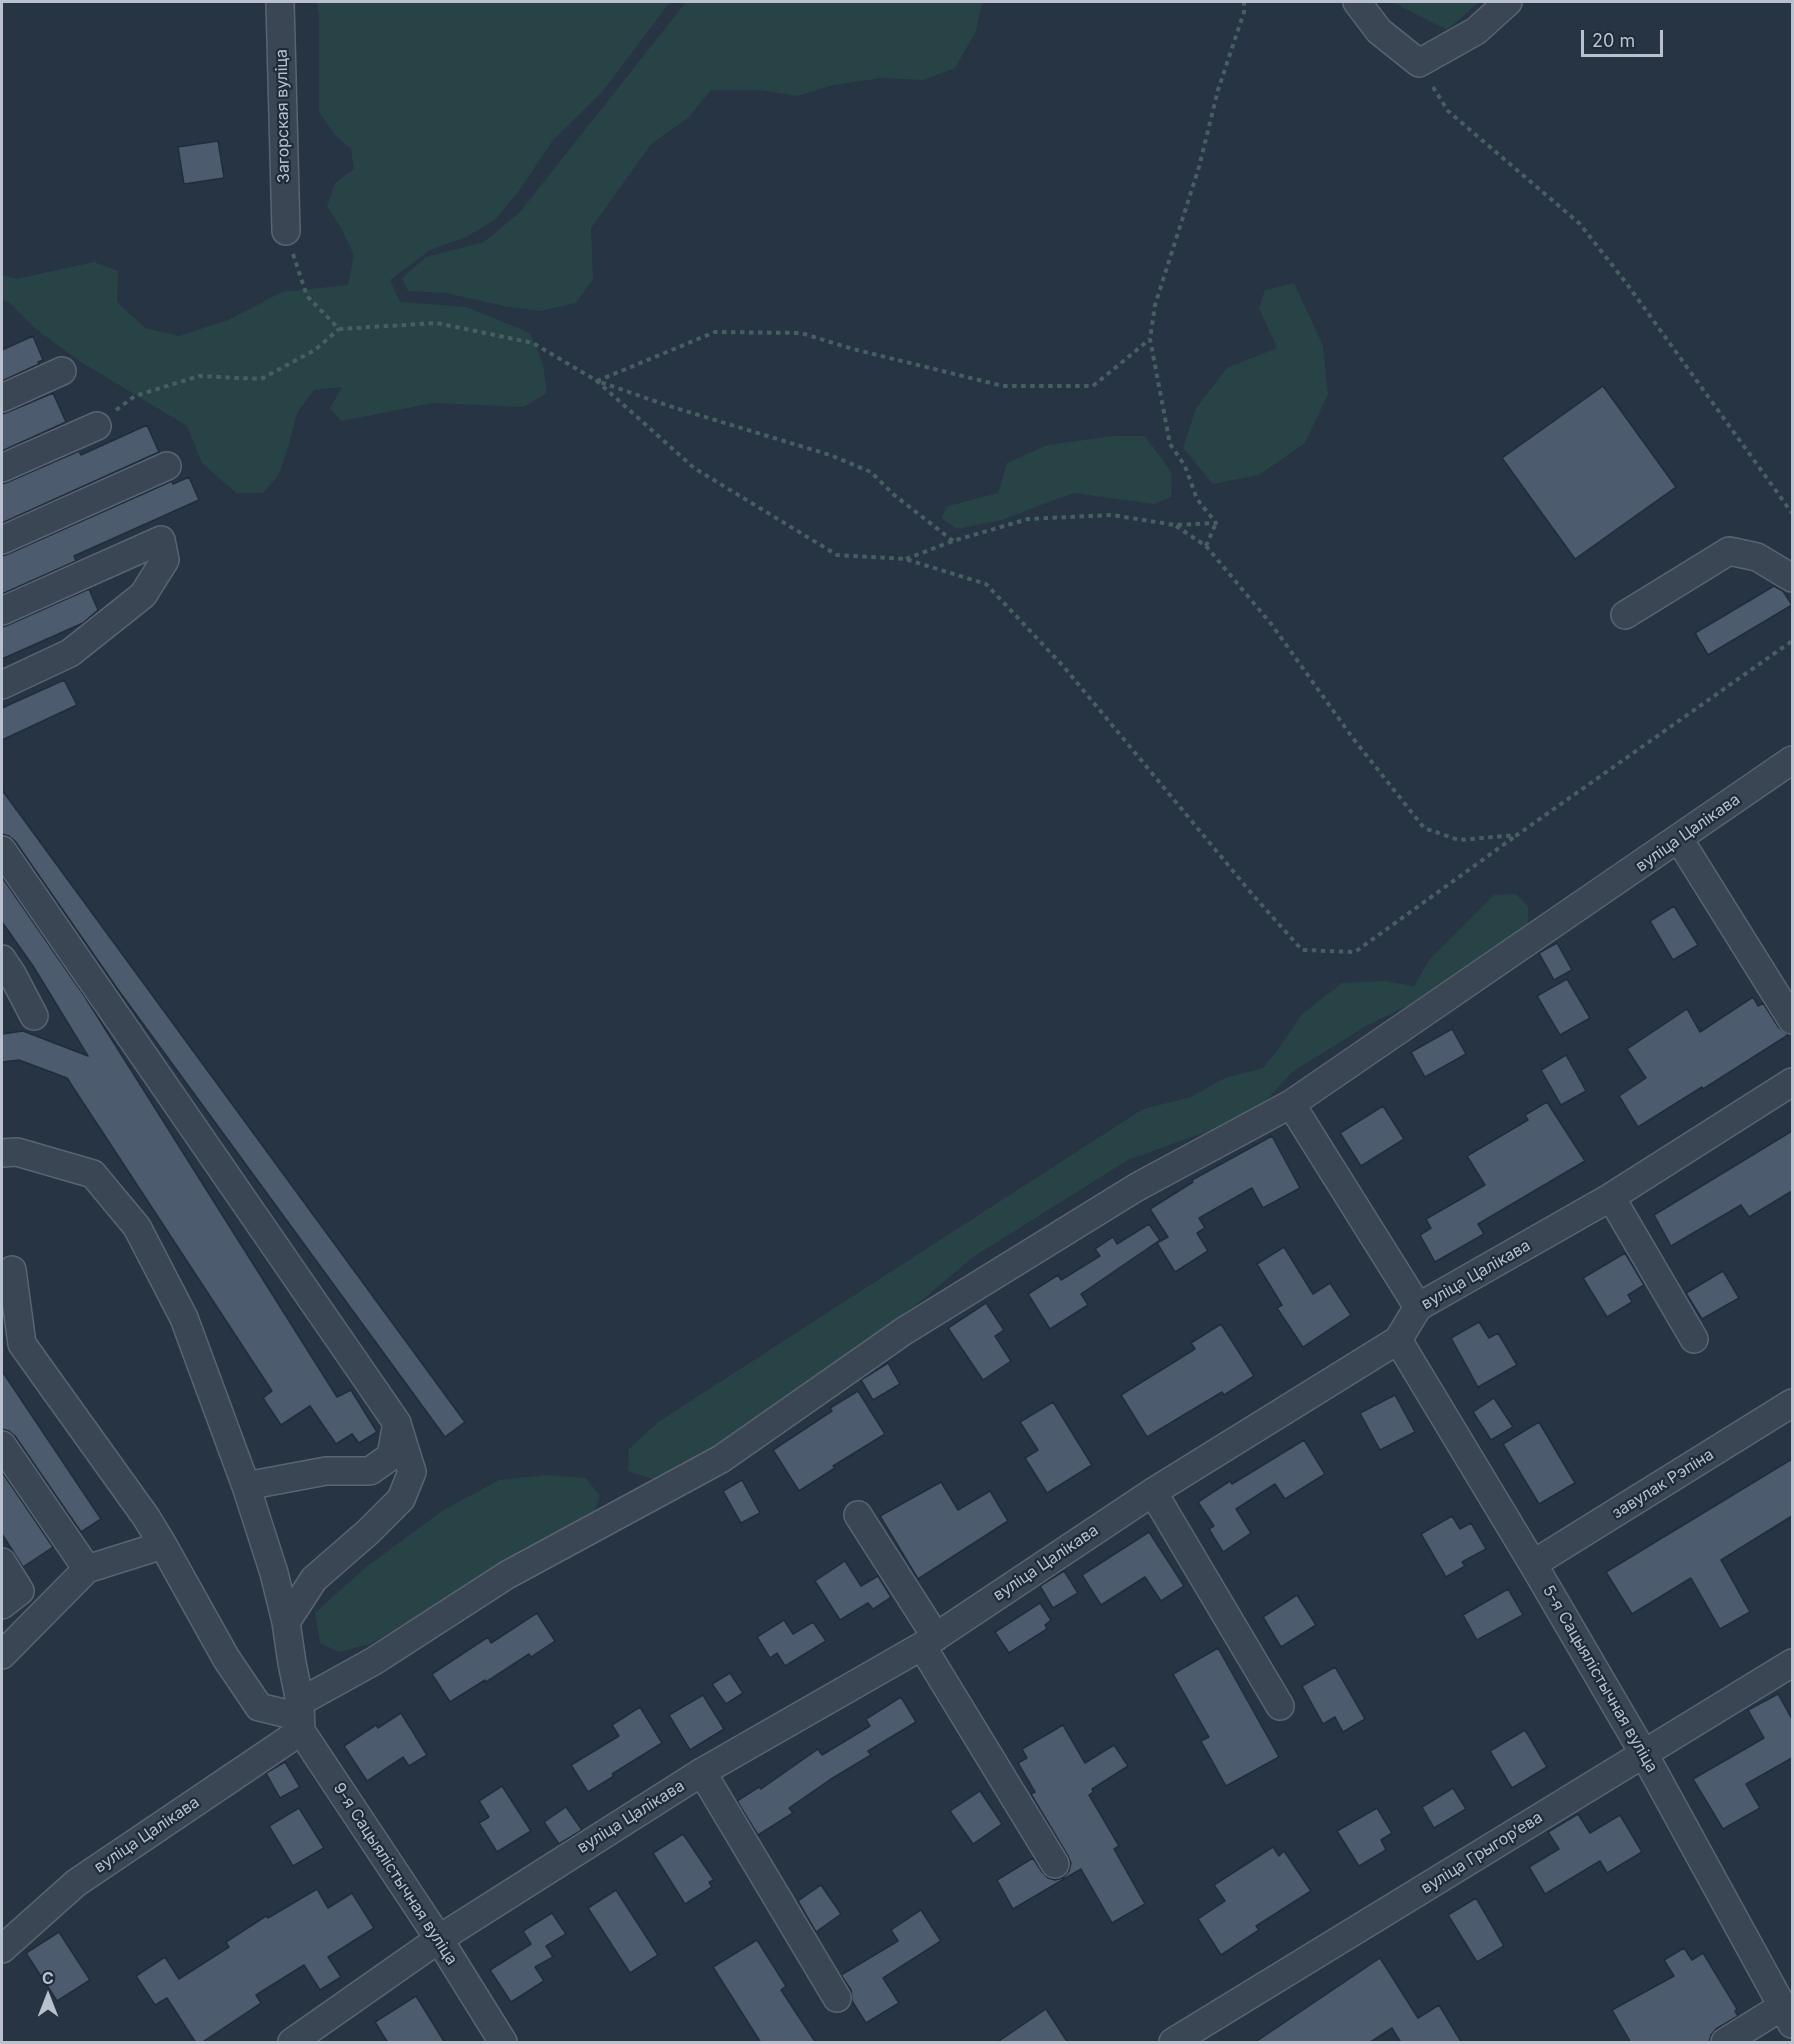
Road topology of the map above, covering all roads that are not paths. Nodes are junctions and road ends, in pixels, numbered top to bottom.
1 (280, 2) edge
2 (1357, 2) edge
3 (1508, 2) edge
4 (286, 231) road end
5 (62, 371) dead end
6 (2, 398) edge
7 (97, 426) road end
8 (167, 466) dead end
9 (2, 468) edge
10 (2, 540) edge
11 (1792, 578) edge
12 (2, 611) edge
13 (1625, 615) dead end
14 (2, 685) edge
15 (1792, 760) edge
16 (1679, 839) junction
17 (2, 850) edge
18 (2, 959) edge
19 (34, 1016) dead end
20 (1792, 1020) edge
21 (1792, 1082) edge
22 (1291, 1104) junction
23 (2, 1152) edge
24 (1611, 1197) junction
25 (12, 1270) dead end
26 (1418, 1307) junction
27 (1694, 1339) dead end
28 (1398, 1340) junction
29 (1792, 1404) edge
30 (397, 1423) junction
31 (2, 1445) edge
32 (246, 1486) junction
33 (1153, 1492) junction
34 (858, 1515) dead end
35 (163, 1545) junction
36 (2, 1562) edge
37 (1533, 1564) junction
38 (87, 1569) junction
39 (2, 1605) edge
40 (286, 1622) junction
41 (929, 1641) junction
42 (2, 1655) edge
43 (1792, 1663) edge
44 (1280, 1706) dead end
45 (300, 1717) junction
46 (1644, 1754) junction
47 (702, 1772) junction
48 (1055, 1864) dead end
49 (439, 1939) junction
50 (2, 1949) edge
51 (837, 1998) dead end
52 (1785, 1999) edge
53 (292, 2043) edge
54 (503, 2043) edge
55 (1173, 2043) edge
56 (1725, 2043) edge

1 - 4 street, Загорская вуліца
2 - 3 street
5 - 6 street
7 - 9 street
8 - 10 street
11 - 13 street
12 - 14 street
15 - 16 street, вуліца Цалікава
16 - 20 street
16 - 22 street, вуліца Цалікава
17 - 30 street
18 - 19 street
21 - 24 street, вуліца Цалікава
22 - 26 street
22 - 45 street, вуліца Цалікава
23 - 32 street
24 - 26 street, вуліца Цалікава
24 - 27 street
25 - 35 street
26 - 28 street, вуліца Цалікава
28 - 33 street, вуліца Цалікава
28 - 37 street, 5-я Сацыялістычная вуліца
29 - 37 street, завулак Рэпіна
30 - 32 street
30 - 40 street
31 - 38 street
32 - 40 street
33 - 41 street, вуліца Цалікава
33 - 44 street
34 - 41 street
35 - 38 street
35 - 45 street
36 - 39 street
37 - 46 street, 5-я Сацыялістычная вуліца
38 - 42 street
40 - 45 street
41 - 47 street, вуліца Цалікава
41 - 48 street
43 - 46 street, вуліца Грыгорʼева
45 - 49 street, 9-я Сацыялістычная вуліца
45 - 50 street, вуліца Цалікава
46 - 52 street, 5-я Сацыялістычная вуліца
46 - 55 street, вуліца Грыгорʼева
47 - 49 street, вуліца Цалікава
47 - 51 street
49 - 53 street, вуліца Цалікава
49 - 54 street, 9-я Сацыялістычная вуліца
52 - 56 street

